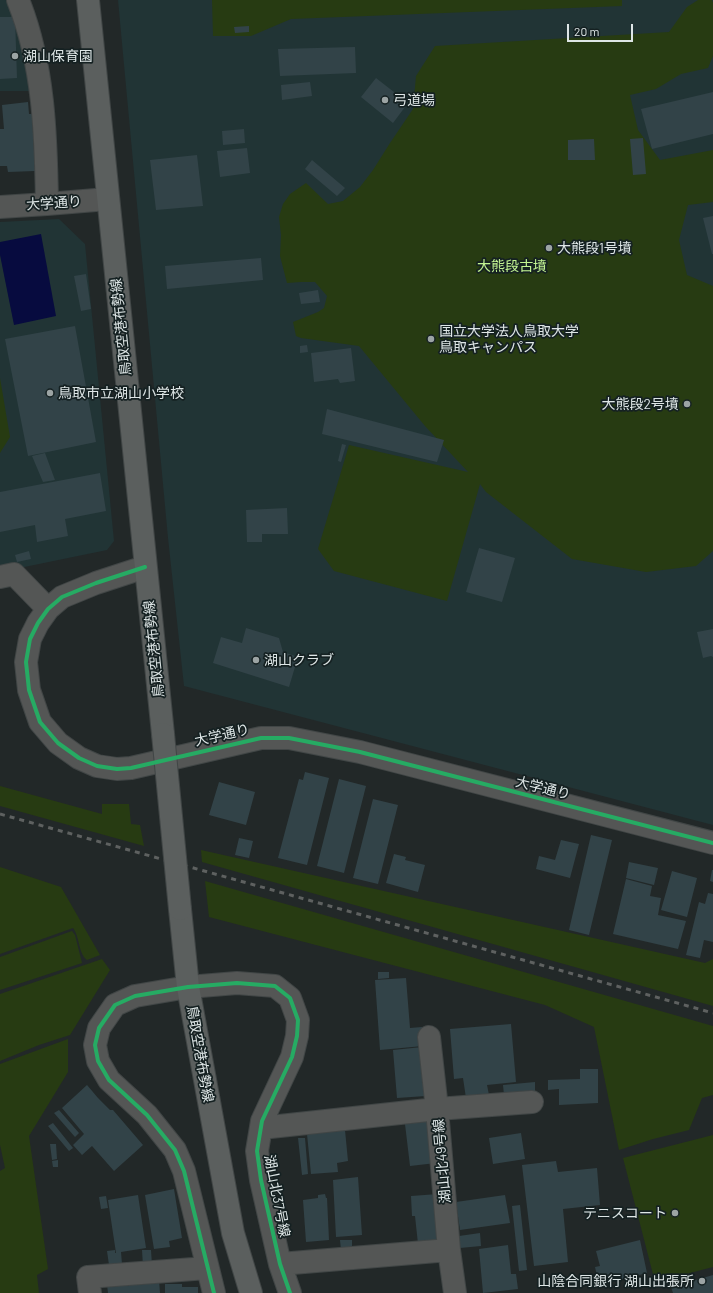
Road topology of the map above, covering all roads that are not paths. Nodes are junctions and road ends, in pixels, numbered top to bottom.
1 (18, 0) edge
2 (88, 0) edge
3 (108, 199) junction
4 (47, 204) junction
5 (0, 207) edge
6 (145, 567) junction
7 (7, 576) edge
8 (48, 609) junction
9 (713, 843) edge
10 (188, 987) junction
11 (429, 1037) dead end
12 (532, 1102) dead end
13 (437, 1109) junction
14 (261, 1128) junction
15 (450, 1250) junction
16 (280, 1264) junction
17 (207, 1268) junction
18 (90, 1293) edge
19 (214, 1293) edge
20 (251, 1293) edge
21 (290, 1293) edge
22 (455, 1293) edge

1 - 4 street
2 - 3 main road, 鳥取空港布勢線
3 - 4 street, 大学通り
3 - 6 main road, 鳥取空港布勢線
4 - 5 street, 大学通り
6 - 8 street, 大学通り
6 - 10 main road, 鳥取空港布勢線, bridge
7 - 8 street
8 - 9 street, 大学通り
10 - 14 street, 湖山北37号線
10 - 17 street, 湖山北37号線
10 - 20 main road, 鳥取空港布勢線
11 - 13 street
12 - 13 street
13 - 14 street, 湖山北49号線
13 - 15 street, 湖山北49号線
14 - 16 street, 湖山北37号線
15 - 16 street
15 - 22 street, 湖山北49号線
16 - 21 street, 湖山北37号線
17 - 18 street
17 - 19 street, 湖山北37号線

